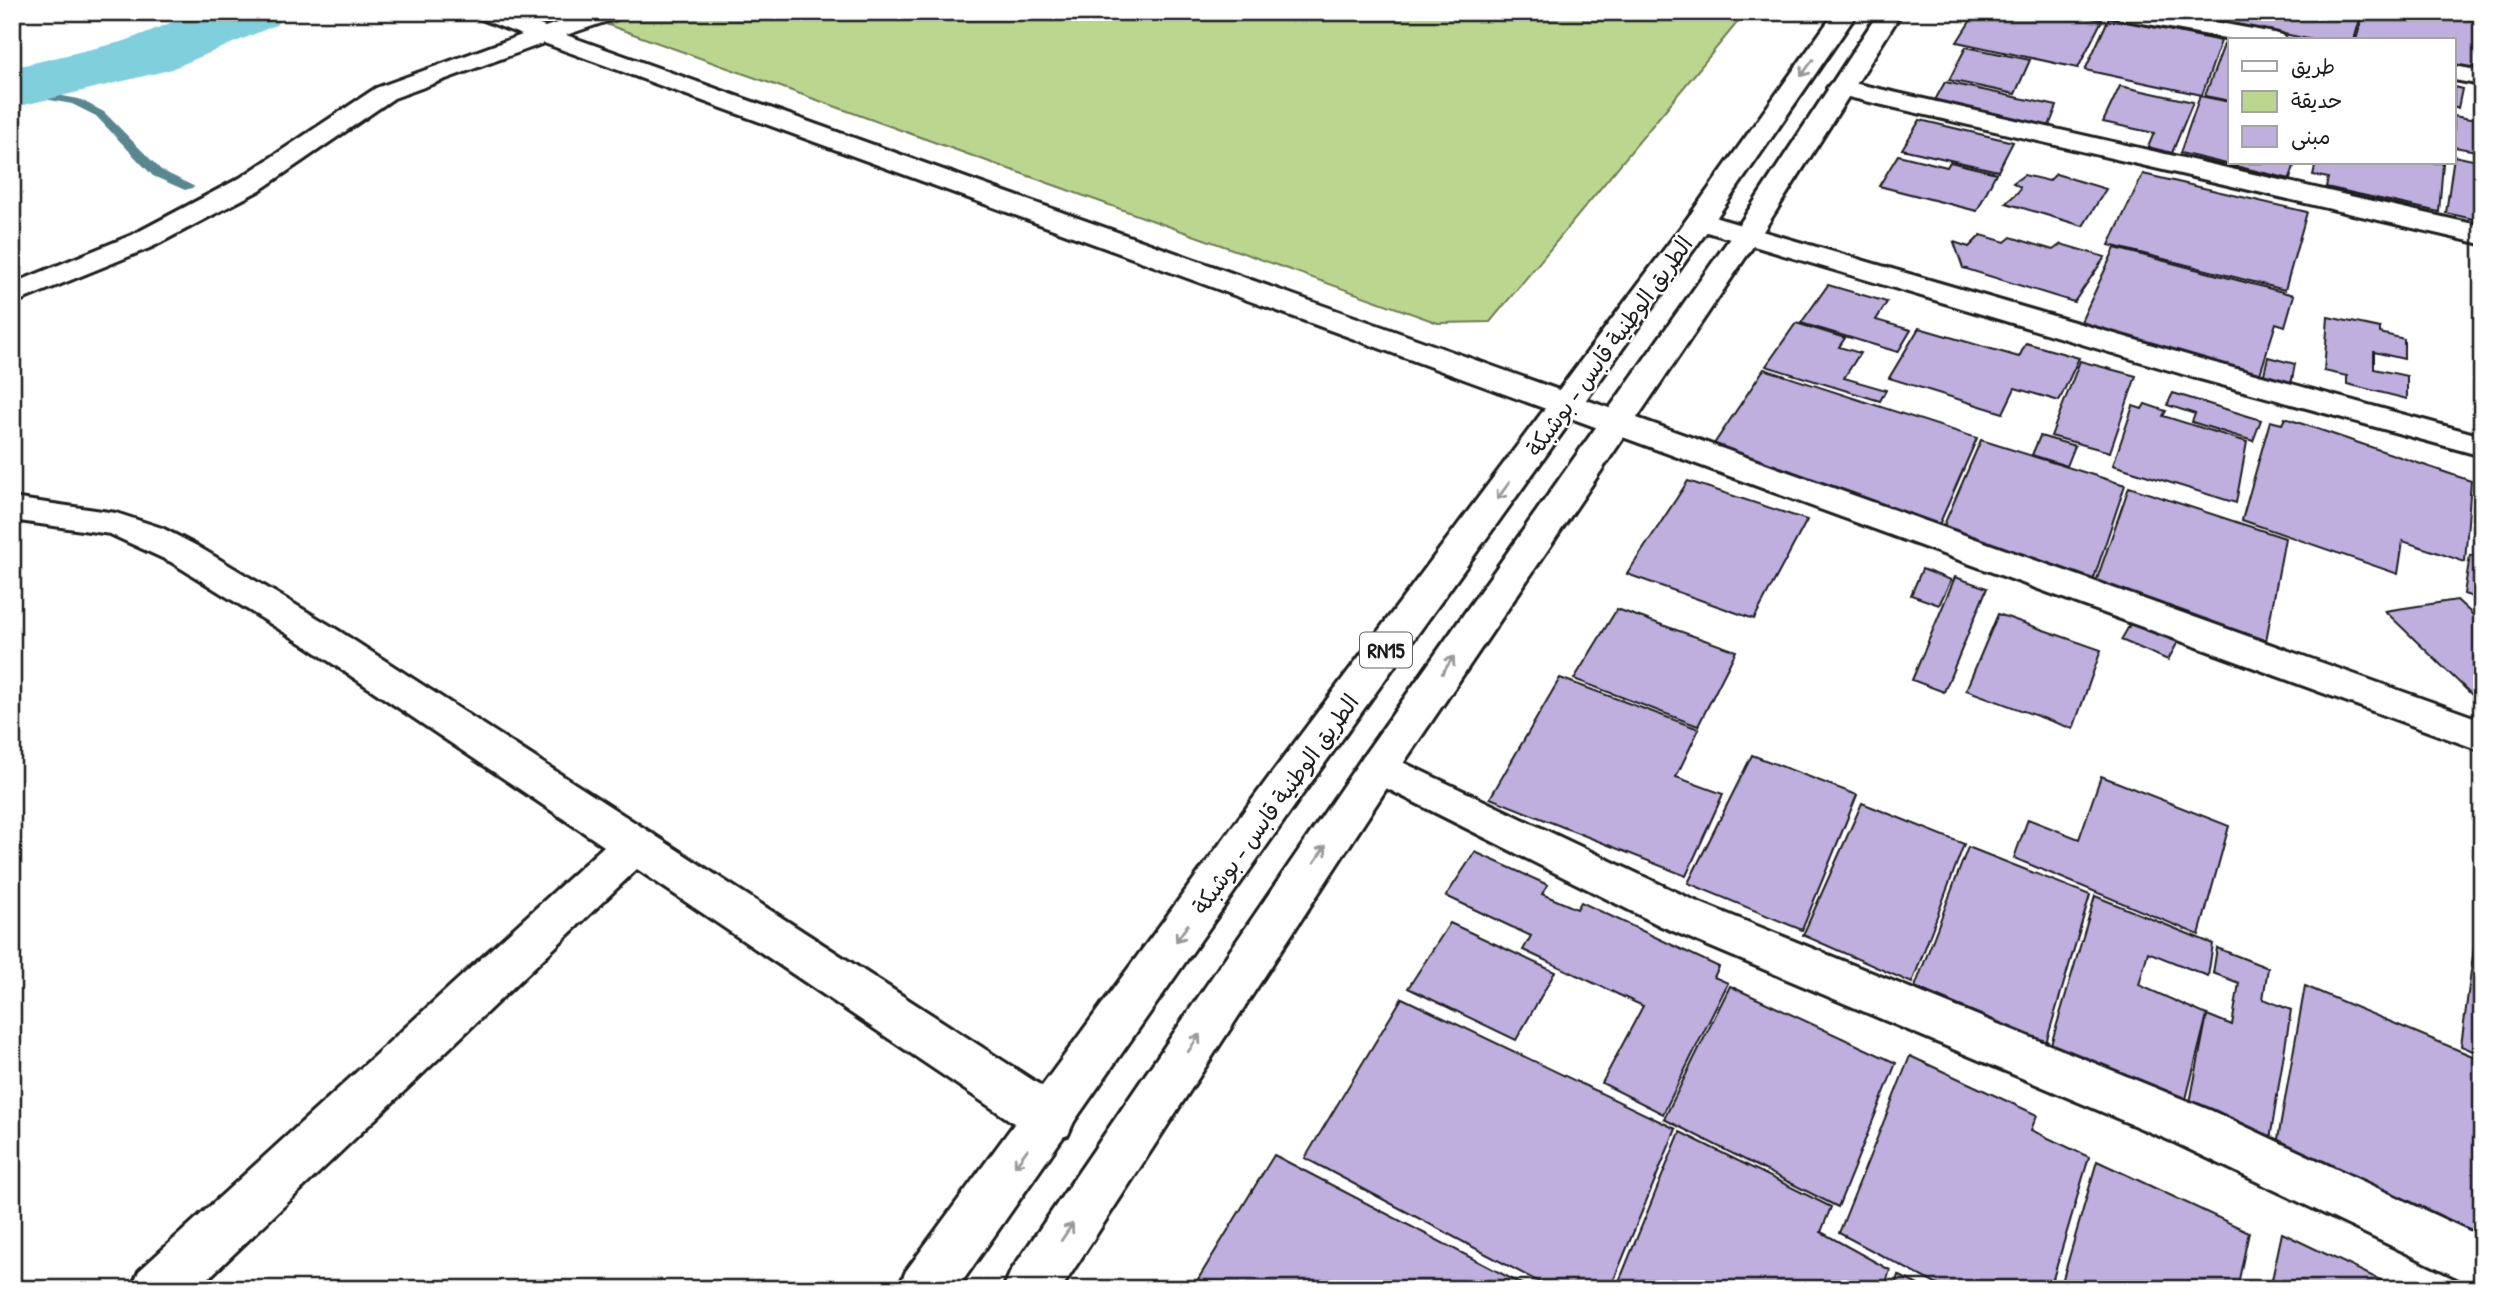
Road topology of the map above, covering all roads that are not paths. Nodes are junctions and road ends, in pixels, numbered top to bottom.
1 (484, 12) edge
2 (612, 12) edge
3 (1847, 12) edge
4 (1891, 12) edge
5 (2120, 12) edge
6 (544, 36) junction
7 (2263, 38) edge
8 (2456, 73) edge
9 (2482, 78) edge
10 (1839, 89) junction
11 (1700, 221) junction
12 (1748, 233) junction
13 (2482, 235) edge
14 (12, 295) edge
15 (1565, 407) junction
16 (1614, 423) junction
17 (2482, 446) edge
18 (12, 509) edge
19 (2482, 736) edge
20 (1379, 765) junction
21 (634, 845) junction
22 (1050, 1118) junction
23 (2482, 1264) edge
24 (158, 1289) edge
25 (925, 1289) edge
26 (1030, 1289) edge

1 - 6 street
2 - 6 street
3 -> 11 street, الطريق الوطنية قابس - بوشبكة / RN15
4 - 10 street, الطريق الوطنية قابس - بوشبكة / RN15
5 - 7 street
6 - 14 street
6 - 15 street
8 - 9 street
10 - 12 street, الطريق الوطنية قابس - بوشبكة / RN15
10 - 13 street
11 - 12 street
11 - 15 street, الطريق الوطنية قابس - بوشبكة / RN15
12 - 16 street, الطريق الوطنية قابس - بوشبكة / RN15
12 - 17 street
15 - 16 street
15 -> 22 street, الطريق الوطنية قابس - بوشبكة / RN15
16 - 19 street
20 -> 16 street, الطريق الوطنية قابس - بوشبكة / RN15
18 - 21 street
20 - 23 street
26 -> 20 street, الطريق الوطنية قابس - بوشبكة / RN15
21 - 22 street
21 - 24 street
22 -> 25 street, الطريق الوطنية قابس - بوشبكة / RN15

